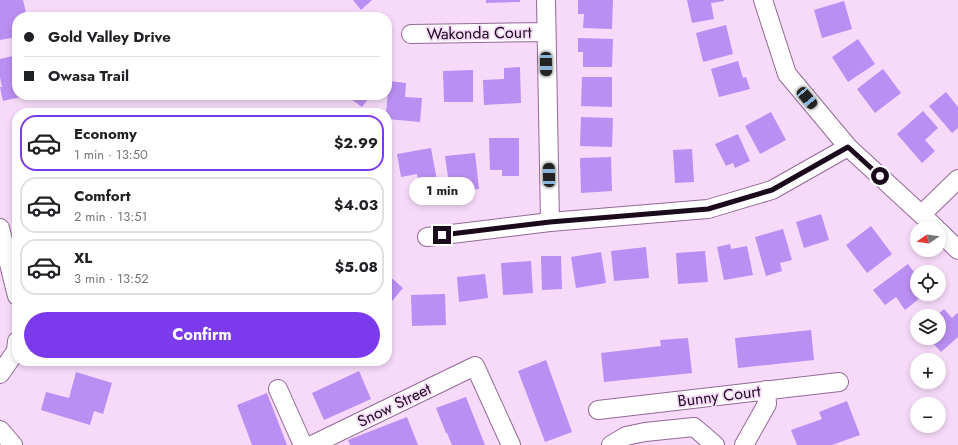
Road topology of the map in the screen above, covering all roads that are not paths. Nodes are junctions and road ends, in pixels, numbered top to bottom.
1 (546, 0) edge
2 (764, 0) edge
3 (546, 32) junction
4 (412, 34) dead end
5 (848, 147) junction
6 (958, 179) edge
7 (922, 214) junction
8 (929, 221) edge
9 (550, 222) junction
10 (0, 228) edge
11 (427, 237) dead end
12 (946, 238) edge
13 (958, 250) edge
14 (12, 276) edge
15 (12, 357) edge
16 (0, 374) edge
17 (839, 382) dead end
18 (278, 389) dead end
19 (766, 390) junction
20 (598, 410) dead end
21 (0, 430) edge
22 (13, 445) edge
23 (303, 445) edge
24 (312, 445) edge
25 (511, 445) edge
26 (611, 445) edge
27 (714, 445) edge
28 (744, 445) edge

1 - 3 street
2 - 5 street
3 - 4 street, Wakonda Court
3 - 9 street
5 - 7 street
5 - 9 street
6 - 7 street
7 - 8 street
9 - 11 street
10 - 14 street
12 - 13 street
15 - 16 street
17 - 19 street, Bunny Court
18 - 23 street
19 - 20 street, Bunny Court
19 - 28 street
21 - 22 street
24 - 25 street, Snow Street
26 - 27 street

